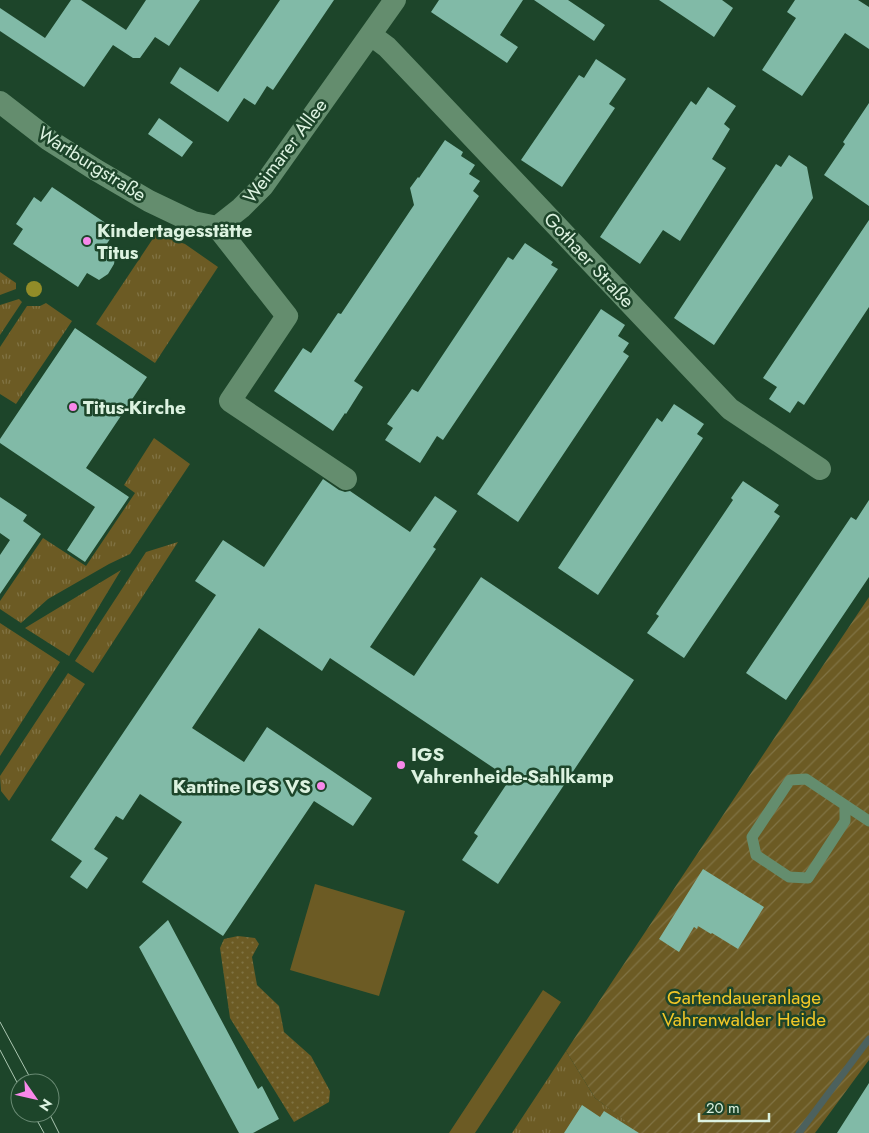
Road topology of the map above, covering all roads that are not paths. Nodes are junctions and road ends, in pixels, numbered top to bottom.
1 (395, 0) edge
2 (371, 36) junction
3 (0, 102) edge
4 (217, 227) junction
5 (820, 469) dead end
6 (346, 479) dead end
7 (845, 805) junction
8 (869, 821) edge

1 - 2 street, Weimarer Allee
2 - 4 street, Weimarer Allee
2 - 5 street, Gothaer Straße
3 - 4 street, Wartburgstraße
4 - 6 street
7 - 7 lane
7 - 8 lane

